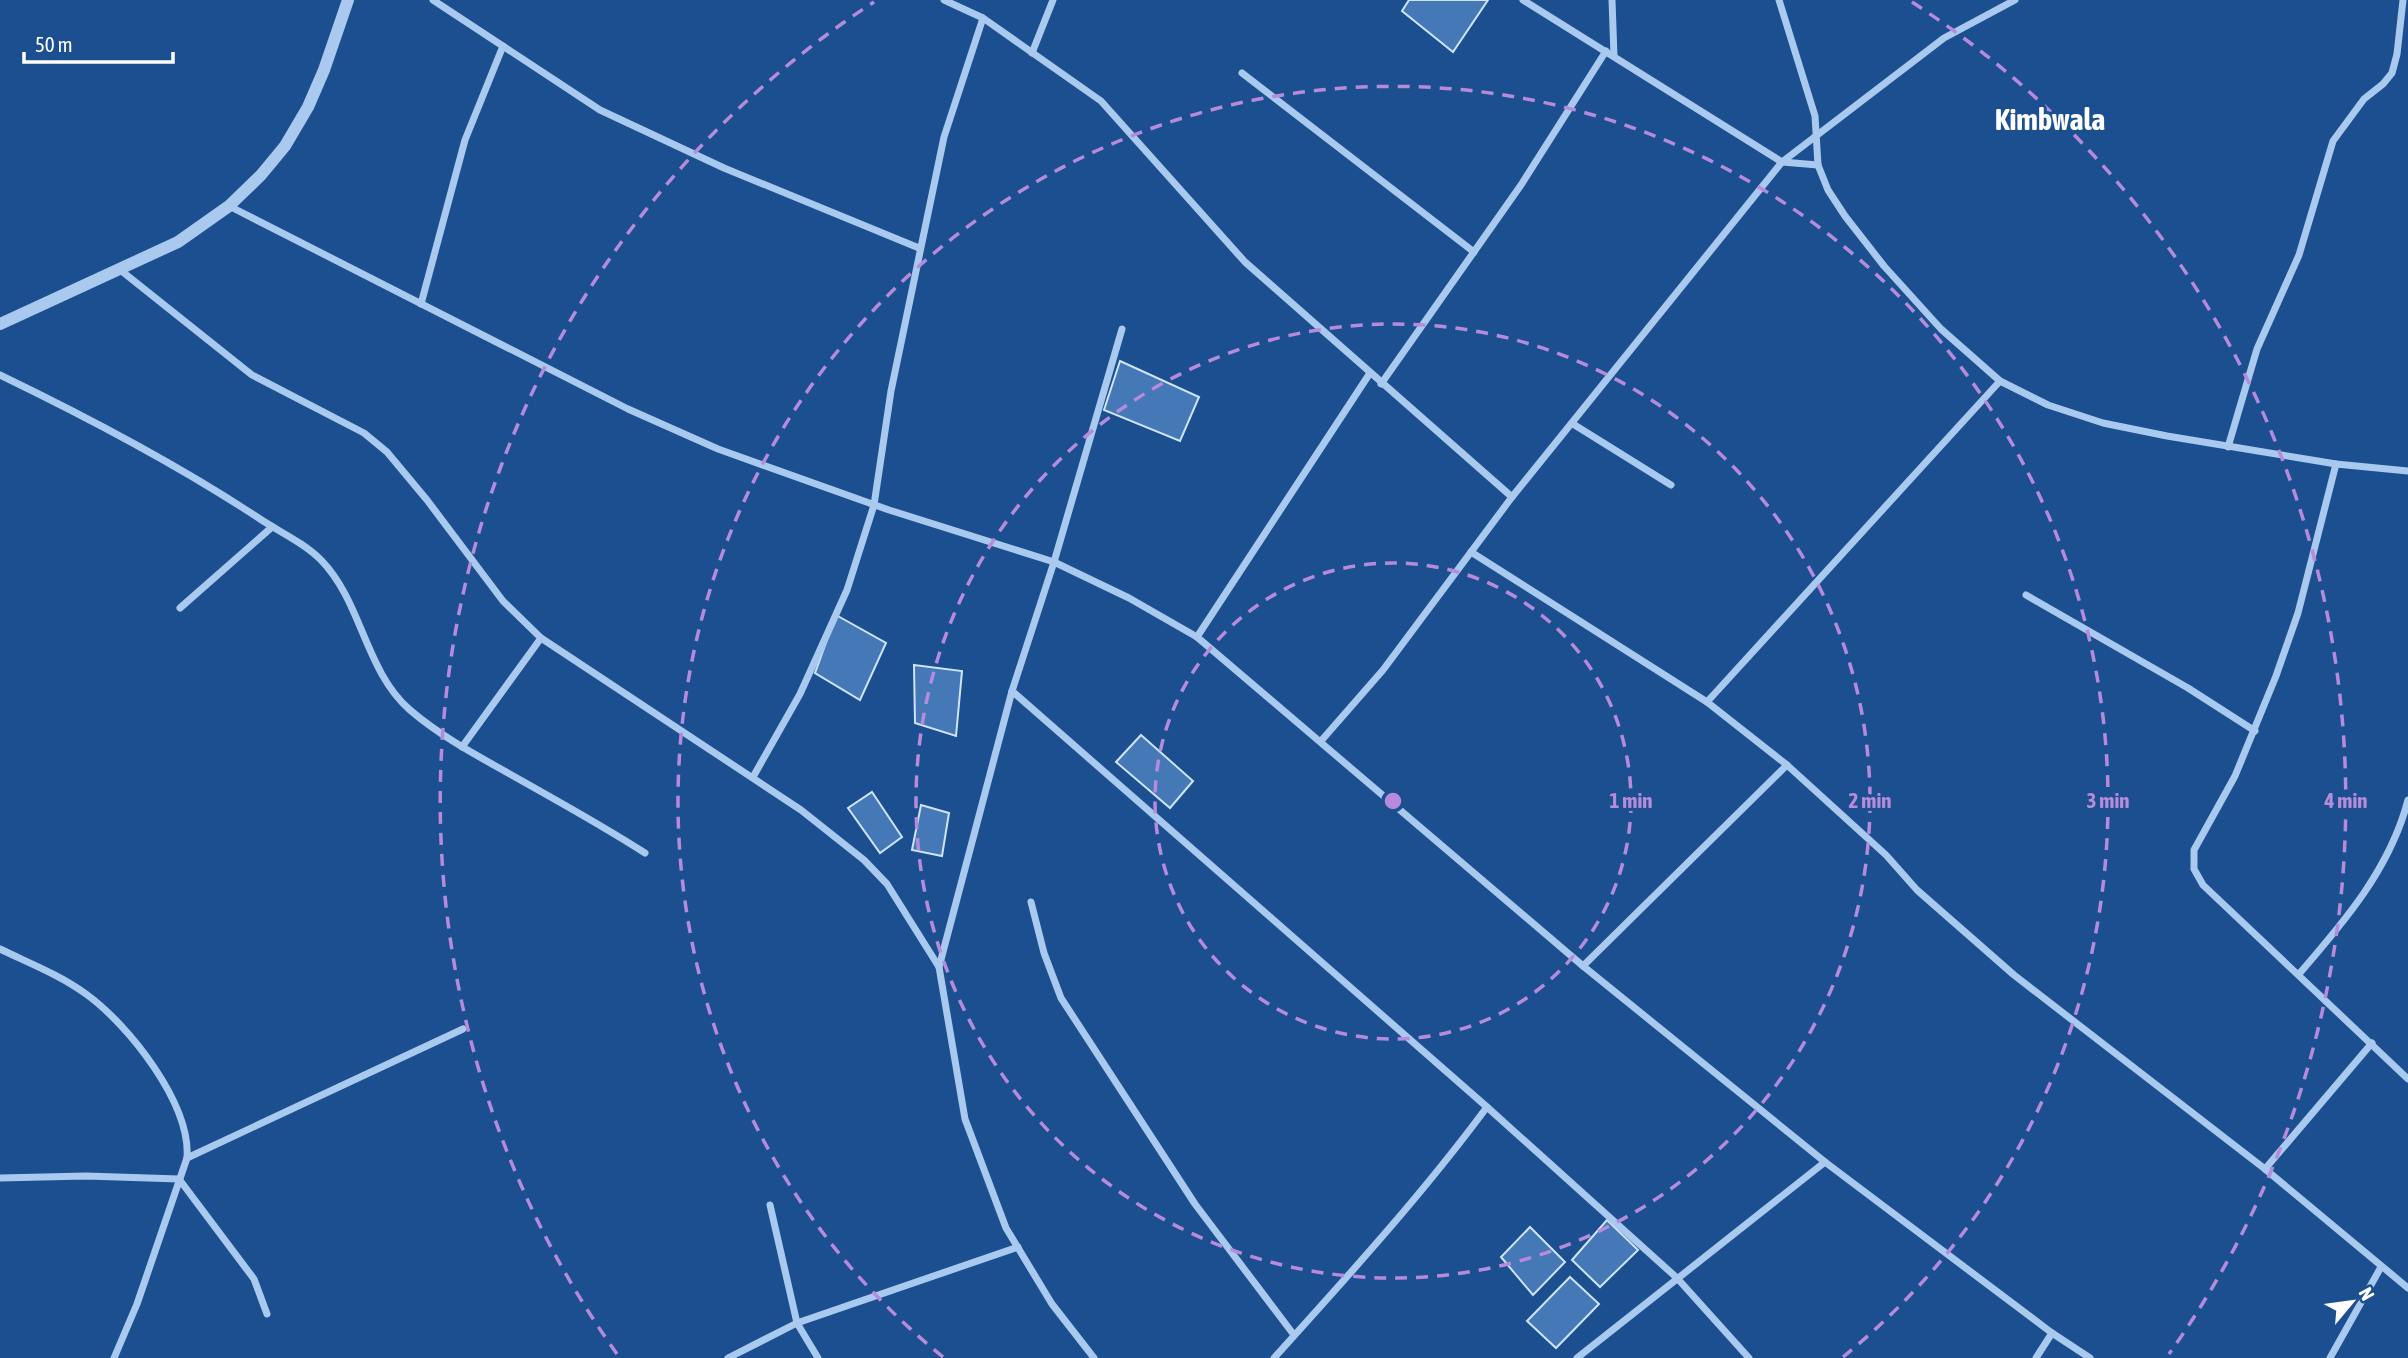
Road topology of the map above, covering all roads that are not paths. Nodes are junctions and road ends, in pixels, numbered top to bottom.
1 (348, 0) edge
2 (433, 0) edge
3 (944, 0) edge
4 (1053, 0) edge
5 (1523, 0) edge
6 (1612, 0) edge
7 (1779, 0) edge
8 (2015, 0) edge
9 (2403, 0) edge
10 (984, 18) junction
11 (503, 46) junction
12 (1606, 51) junction
13 (1032, 53) junction
14 (1615, 56) junction
15 (1242, 73) dead end
16 (1816, 137) junction
17 (1782, 162) junction
18 (1818, 165) junction
19 (229, 206) junction
20 (919, 248) junction
21 (1474, 252) junction
22 (119, 268) junction
23 (421, 304) junction
24 (0, 324) edge
25 (1122, 329) dead end
26 (1370, 373) junction
27 (0, 375) edge
28 (2000, 381) junction
29 (1381, 384) junction
30 (1573, 424) junction
31 (2228, 447) junction
32 (2336, 464) junction
33 (2408, 471) edge
34 (1671, 485) dead end
35 (1513, 497) junction
36 (874, 505) junction
37 (272, 527) junction
38 (1472, 552) junction
39 (1054, 562) junction
40 (2026, 595) dead end
41 (180, 608) dead end
42 (1197, 637) junction
43 (541, 638) junction
44 (1012, 691) junction
45 (1707, 702) junction
46 (2255, 731) junction
47 (1321, 741) junction
48 (462, 747) junction
49 (1787, 765) junction
50 (752, 777) junction
51 (2408, 800) edge
52 (645, 853) dead end
53 (1031, 902) dead end
54 (0, 949) edge
55 (939, 967) junction
56 (1583, 967) junction
57 (2299, 974) junction
58 (463, 1029) dead end
59 (2372, 1043) junction
60 (2408, 1079) edge
61 (1487, 1107) junction
62 (187, 1158) junction
63 (1825, 1162) junction
64 (2265, 1169) junction
65 (0, 1178) edge
66 (179, 1179) junction
67 (770, 1205) dead end
68 (1018, 1247) junction
69 (2381, 1267) junction
70 (1677, 1278) junction
71 (2408, 1289) edge
72 (267, 1314) dead end
73 (797, 1324) junction
74 (2052, 1333) junction
75 (1294, 1335) junction
76 (114, 1358) edge
77 (728, 1358) edge
78 (818, 1358) edge
79 (1094, 1358) edge
80 (1273, 1358) edge
81 (1577, 1358) edge
82 (1749, 1358) edge
83 (2036, 1358) edge
84 (2090, 1358) edge
85 (2330, 1358) edge

1 - 19 street
2 - 11 street
3 - 10 street
4 - 13 street
5 - 12 street
6 - 14 street
7 - 16 street
8 - 16 street
9 - 31 street
10 - 13 street
10 - 20 street
11 - 20 street
11 - 23 street
12 - 14 street
12 - 21 street
13 - 26 street
14 - 17 street
15 - 21 street
16 - 17 street
16 - 18 street
17 - 18 street
17 - 30 street
18 - 28 street
19 - 22 street
19 - 23 street
20 - 36 street
21 - 29 street
22 - 24 street
22 - 43 street
23 - 36 street
25 - 39 street
26 - 29 street
26 - 42 street
27 - 37 street
28 - 31 street
28 - 45 street
29 - 35 street
30 - 34 street
30 - 35 street
31 - 32 street
32 - 33 street
32 - 46 street
35 - 38 street
36 - 39 street
36 - 50 street
37 - 41 street
37 - 48 street
38 - 45 street
38 - 47 street
39 - 42 street
39 - 44 street
40 - 46 street
42 - 47 street
43 - 48 street
43 - 50 street
44 - 55 street
44 - 61 street
45 - 49 street
46 - 57 street
47 - 56 street
48 - 52 street
49 - 56 street
49 - 64 street
50 - 55 street
51 - 57 street
53 - 75 street
54 - 62 street
55 - 68 street
56 - 63 street
57 - 59 street
58 - 62 street
59 - 60 street
59 - 64 street
61 - 70 street
61 - 75 street
62 - 66 street
63 - 70 street
63 - 74 street
64 - 69 street
65 - 66 street
66 - 72 street
66 - 76 street
67 - 73 street
68 - 73 street
68 - 79 street
69 - 71 street
69 - 85 street
70 - 81 street
70 - 82 street
73 - 77 street
73 - 78 street
74 - 83 street
74 - 84 street
75 - 80 street

